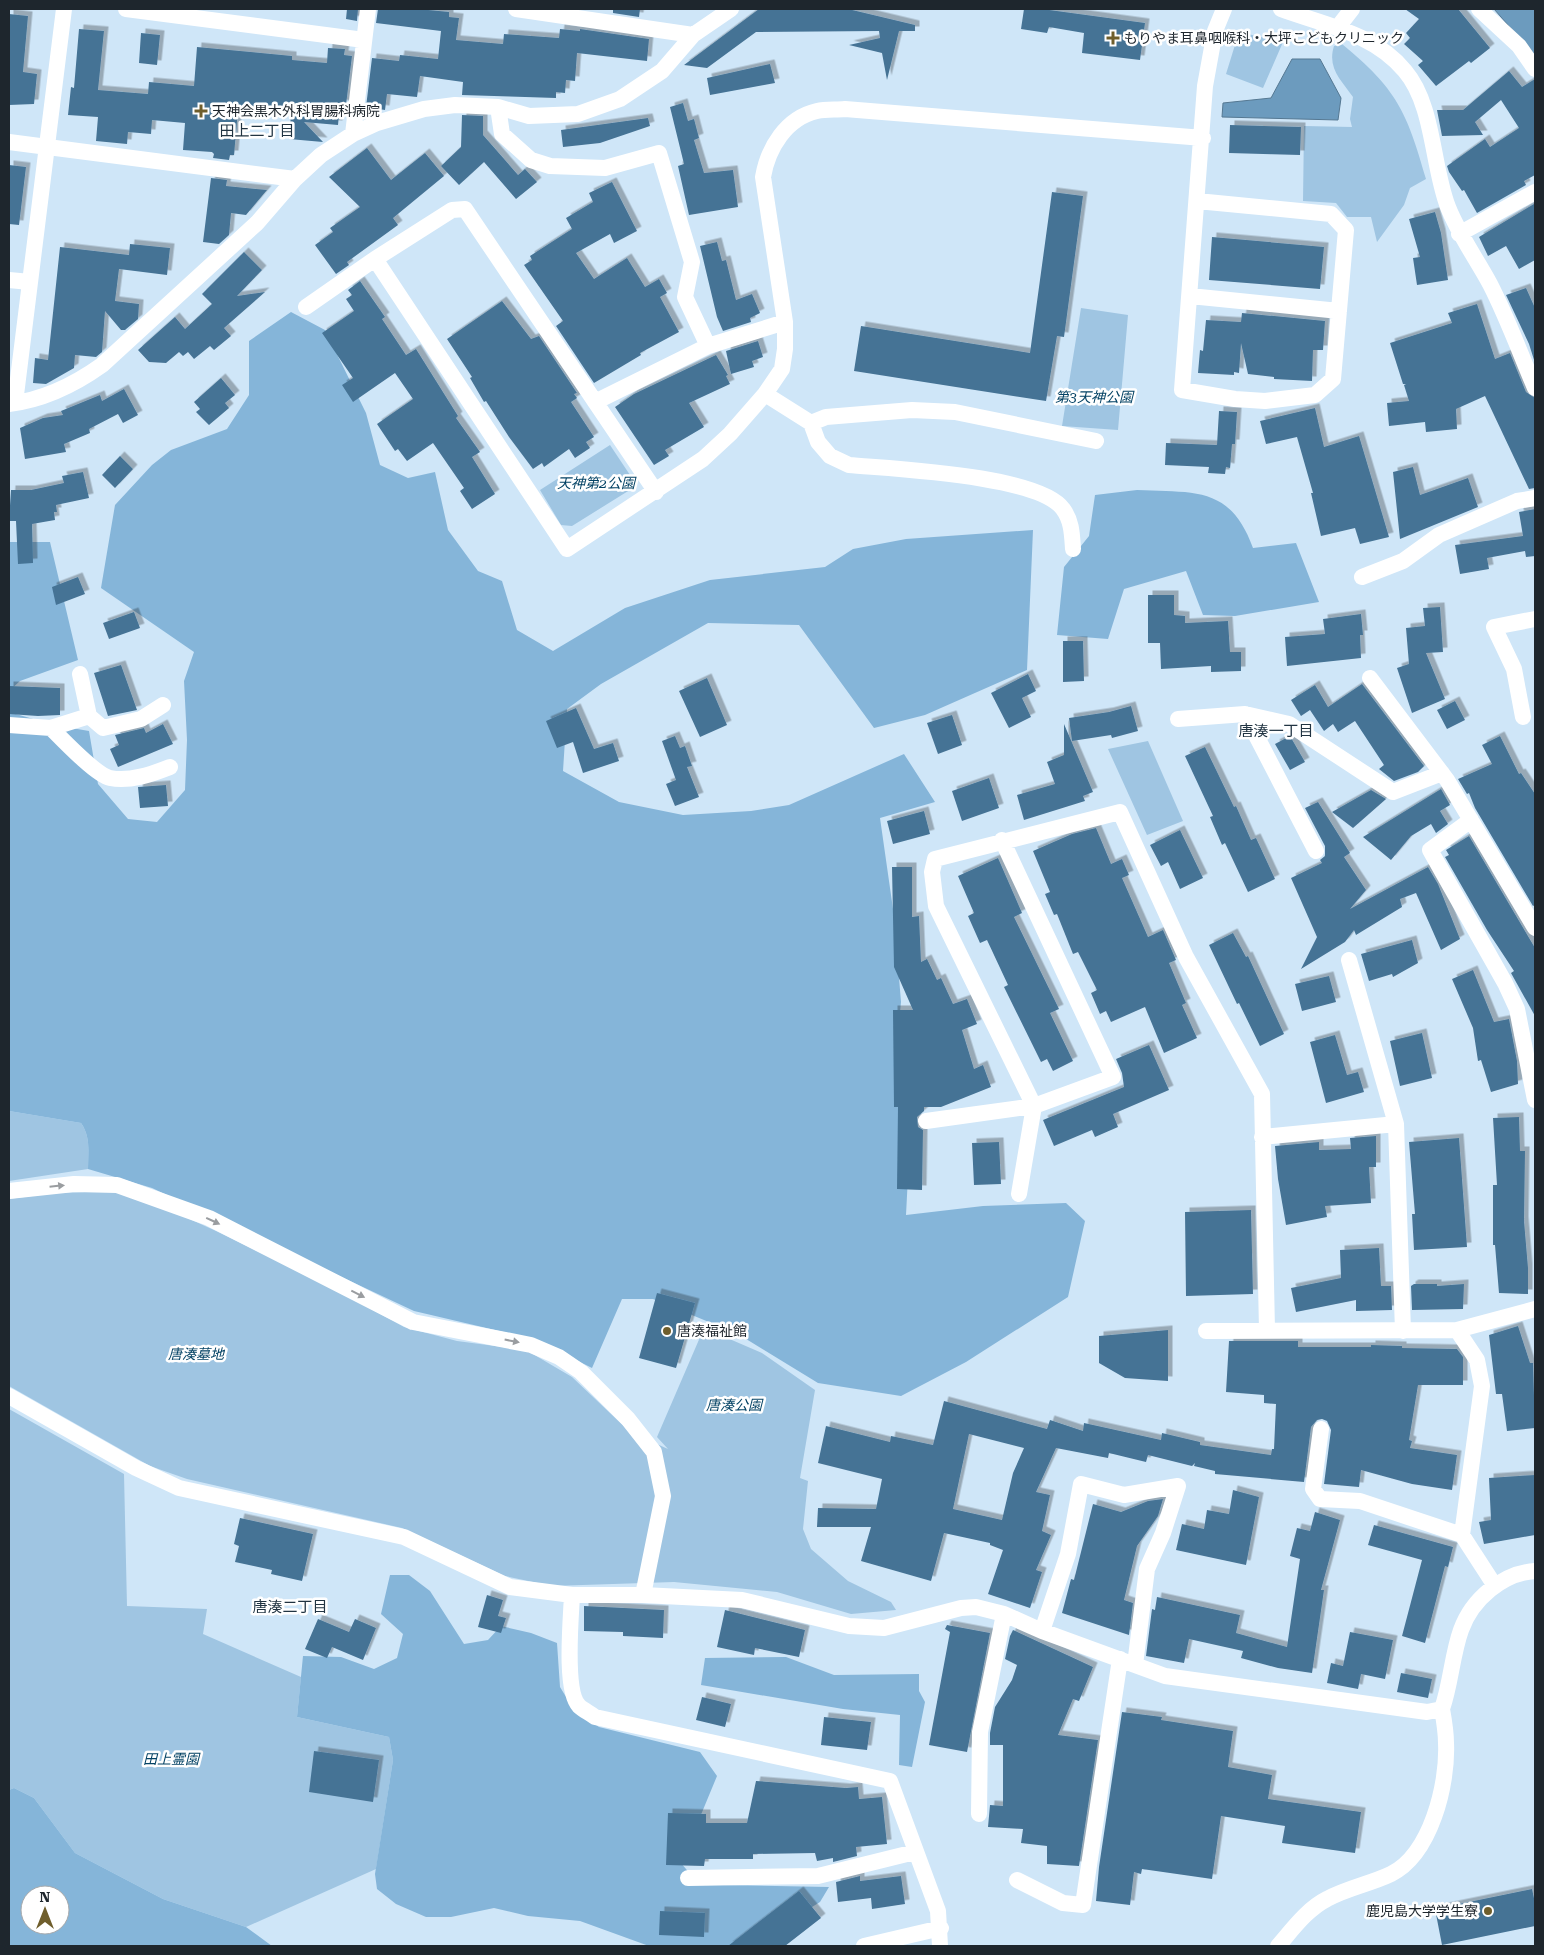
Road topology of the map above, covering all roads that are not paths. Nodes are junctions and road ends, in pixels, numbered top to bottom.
1 (64, 9) edge
2 (126, 9) edge
3 (368, 9) edge
4 (516, 9) edge
5 (731, 9) edge
6 (1224, 9) edge
7 (1281, 9) edge
8 (1352, 9) edge
9 (1479, 9) edge
10 (1338, 27) junction
11 (693, 35) junction
12 (364, 40) junction
13 (1535, 69) edge
14 (498, 107) junction
15 (353, 134) junction
16 (1203, 138) junction
17 (9, 142) edge
18 (47, 146) junction
19 (295, 179) junction
20 (1535, 192) edge
21 (1197, 201) junction
22 (1459, 234) junction
23 (375, 259) junction
24 (9, 280) edge
25 (30, 282) junction
26 (1190, 296) junction
27 (306, 307) dead end
28 (1339, 311) junction
29 (785, 322) junction
30 (708, 346) junction
31 (1535, 388) edge
32 (765, 394) junction
33 (595, 402) junction
34 (12, 403) edge
35 (811, 423) junction
36 (1096, 441) dead end
37 (656, 492) junction
38 (1535, 498) edge
39 (1073, 549) dead end
40 (1362, 577) dead end
41 (1535, 619) edge
42 (80, 674) dead end
43 (1370, 678) dead end
44 (163, 705) dead end
45 (1246, 714) junction
46 (89, 716) junction
47 (1523, 718) dead end
48 (1178, 719) dead end
49 (9, 725) edge
50 (51, 728) junction
51 (170, 766) dead end
52 (1442, 773) junction
53 (1471, 820) junction
54 (1002, 840) junction
55 (1316, 851) dead end
56 (1535, 928) edge
57 (1348, 960) dead end
58 (1535, 1100) edge
59 (1034, 1106) junction
60 (926, 1121) dead end
61 (1396, 1124) junction
62 (1262, 1137) junction
63 (9, 1191) edge
64 (1019, 1194) dead end
65 (1535, 1309) edge
66 (1266, 1330) junction
67 (1457, 1330) junction
68 (1206, 1331) dead end
69 (1403, 1331) junction
70 (9, 1396) edge
71 (1321, 1429) dead end
72 (1462, 1535) junction
73 (1535, 1572) edge
74 (1495, 1586) junction
75 (642, 1595) junction
76 (572, 1596) junction
77 (1004, 1614) junction
78 (1042, 1631) junction
79 (1120, 1659) junction
80 (1135, 1665) junction
81 (1442, 1709) junction
82 (979, 1814) dead end
83 (915, 1852) junction
84 (688, 1878) dead end
85 (1017, 1880) dead end
86 (941, 1928) junction
87 (864, 1946) edge
88 (940, 1946) edge
89 (1278, 1946) edge

1 - 18 street
2 - 12 street
3 - 12 street
4 - 11 street
5 - 11 street
6 - 16 street
7 - 10 street
8 - 10 street
9 - 13 street
10 - 22 street
11 - 14 street
12 - 15 street
14 - 15 street
14 - 30 street
15 - 19 street
16 - 21 street
16 - 29 street
17 - 18 street
18 - 19 street
18 - 25 street
19 - 34 street
20 - 22 street
21 - 26 street
21 - 28 street
22 - 31 street
23 - 27 street
23 - 33 street
23 - 37 street
24 - 25 street
25 - 34 street
26 - 28 street
26 - 28 street
29 - 30 street
29 - 32 street
30 - 33 street
32 - 35 street
32 - 37 street
33 - 37 street
35 - 36 street
35 - 39 street
38 - 40 street
41 - 47 street
42 - 46 street
43 - 52 street
44 - 46 street
45 - 48 street
45 - 52 street
45 - 55 street
46 - 50 street
49 - 50 street
50 - 51 street
52 - 53 street
53 - 56 street
53 - 58 street
54 - 59 street
54 - 59 street
54 - 62 street
57 - 61 street
59 - 60 street
59 - 64 street
61 - 62 street
61 - 69 street
62 - 66 street
63 -> 75 street
65 - 67 street
66 - 68 street
66 - 69 street
67 - 69 street
67 - 72 street
70 - 76 street
71 - 72 street
72 - 74 street
73 - 74 street
74 - 81 street
75 - 76 street
75 - 77 street
76 - 83 street
77 - 78 street
77 - 82 street
78 - 79 street
78 - 80 street
79 - 80 street
79 - 85 street
80 - 81 street
81 - 89 street
83 - 84 street
83 - 86 street
86 - 87 street
86 - 88 street

